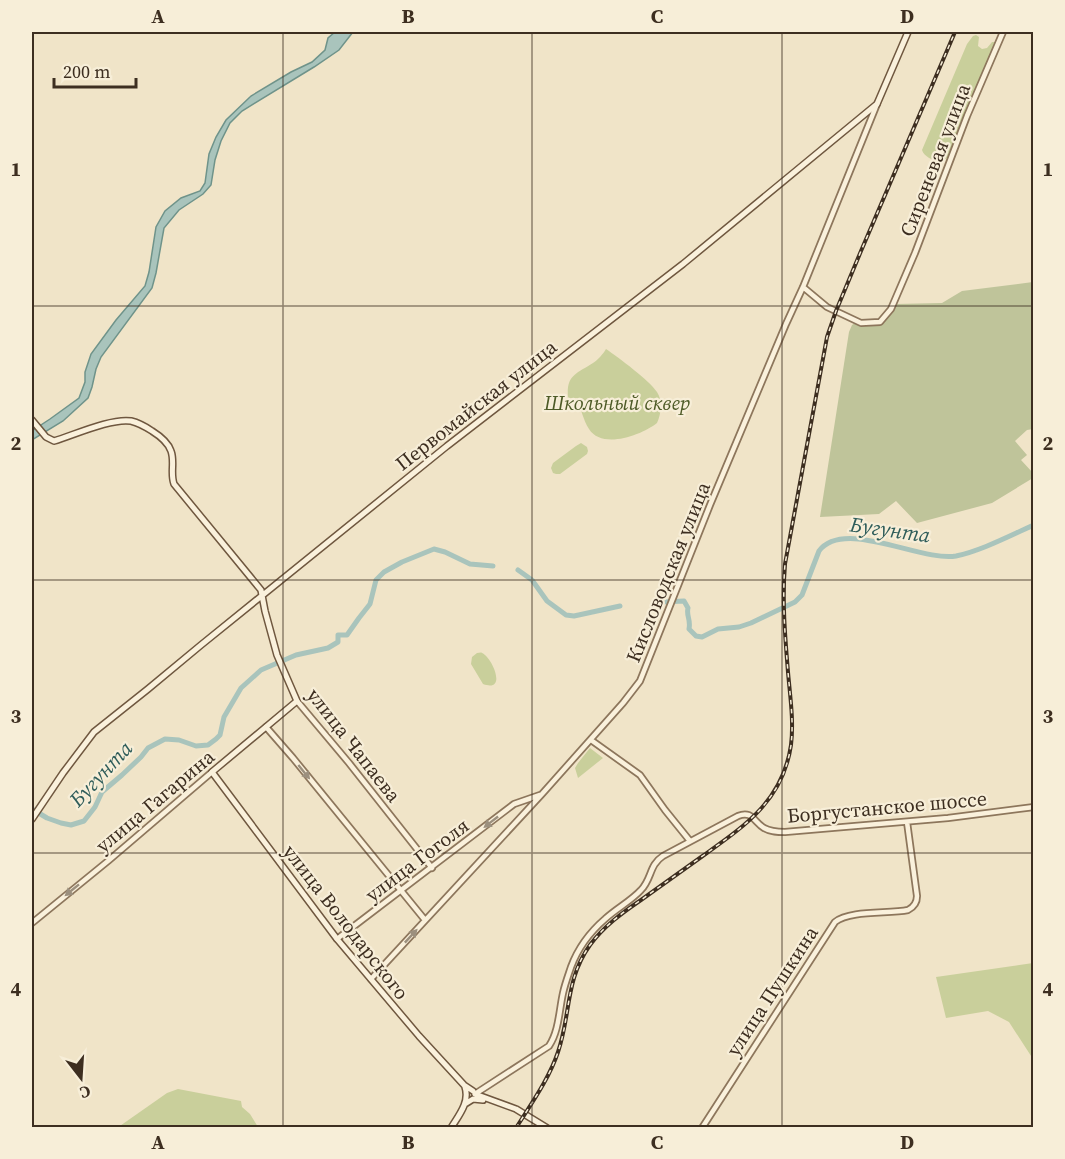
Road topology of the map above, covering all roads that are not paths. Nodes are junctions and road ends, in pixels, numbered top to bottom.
1 (908, 32) edge
2 (1004, 32) edge
3 (878, 104) junction
4 (803, 287) junction
5 (32, 420) edge
6 (263, 596) junction
7 (297, 701) junction
8 (266, 727) junction
9 (591, 740) junction
10 (212, 772) junction
11 (542, 794) junction
12 (514, 804) junction
13 (1034, 807) edge
14 (523, 815) junction
15 (33, 817) edge
16 (907, 822) junction
17 (690, 841) junction
18 (432, 868) junction
19 (401, 890) junction
20 (425, 920) junction
21 (32, 923) edge
22 (337, 939) junction
23 (371, 979) junction
24 (472, 1095) junction
25 (451, 1128) edge
26 (547, 1128) edge
27 (702, 1128) edge

1 - 3 main road
2 - 4 street, Сиреневая улица
3 - 4 street, Кисловодская улица
3 - 6 main road, Первомайская улица
4 - 9 street, Кисловодская улица
5 - 6 main road
6 - 7 main road, улица Чапаева
6 - 15 main road, Первомайская улица
7 - 8 main road, улица Гагарина
7 - 18 street, улица Чапаева
8 - 10 main road, улица Гагарина
8 -> 19 street
9 - 11 street, Кисловодская улица
9 - 17 street
10 -> 21 street, улица Гагарина
10 - 22 main road, улица Володарского
11 - 12 street, улица Гоголя
11 - 14 street, Кисловодская улица
12 - 14 street
12 -> 18 street, улица Гоголя
13 - 16 street, Боргустанское шоссе
14 - 20 street, Кисловодская улица
16 - 17 street, Боргустанское шоссе
16 - 27 street, улица Пушкина
17 - 24 street
18 - 19 street, улица Гоголя
19 - 20 street
19 - 22 street, улица Гоголя
23 -> 20 street, Кисловодская улица
22 - 23 main road, улица Володарского
23 - 24 main road, улица Володарского
24 - 25 main road
24 - 26 main road, улица Володарского

